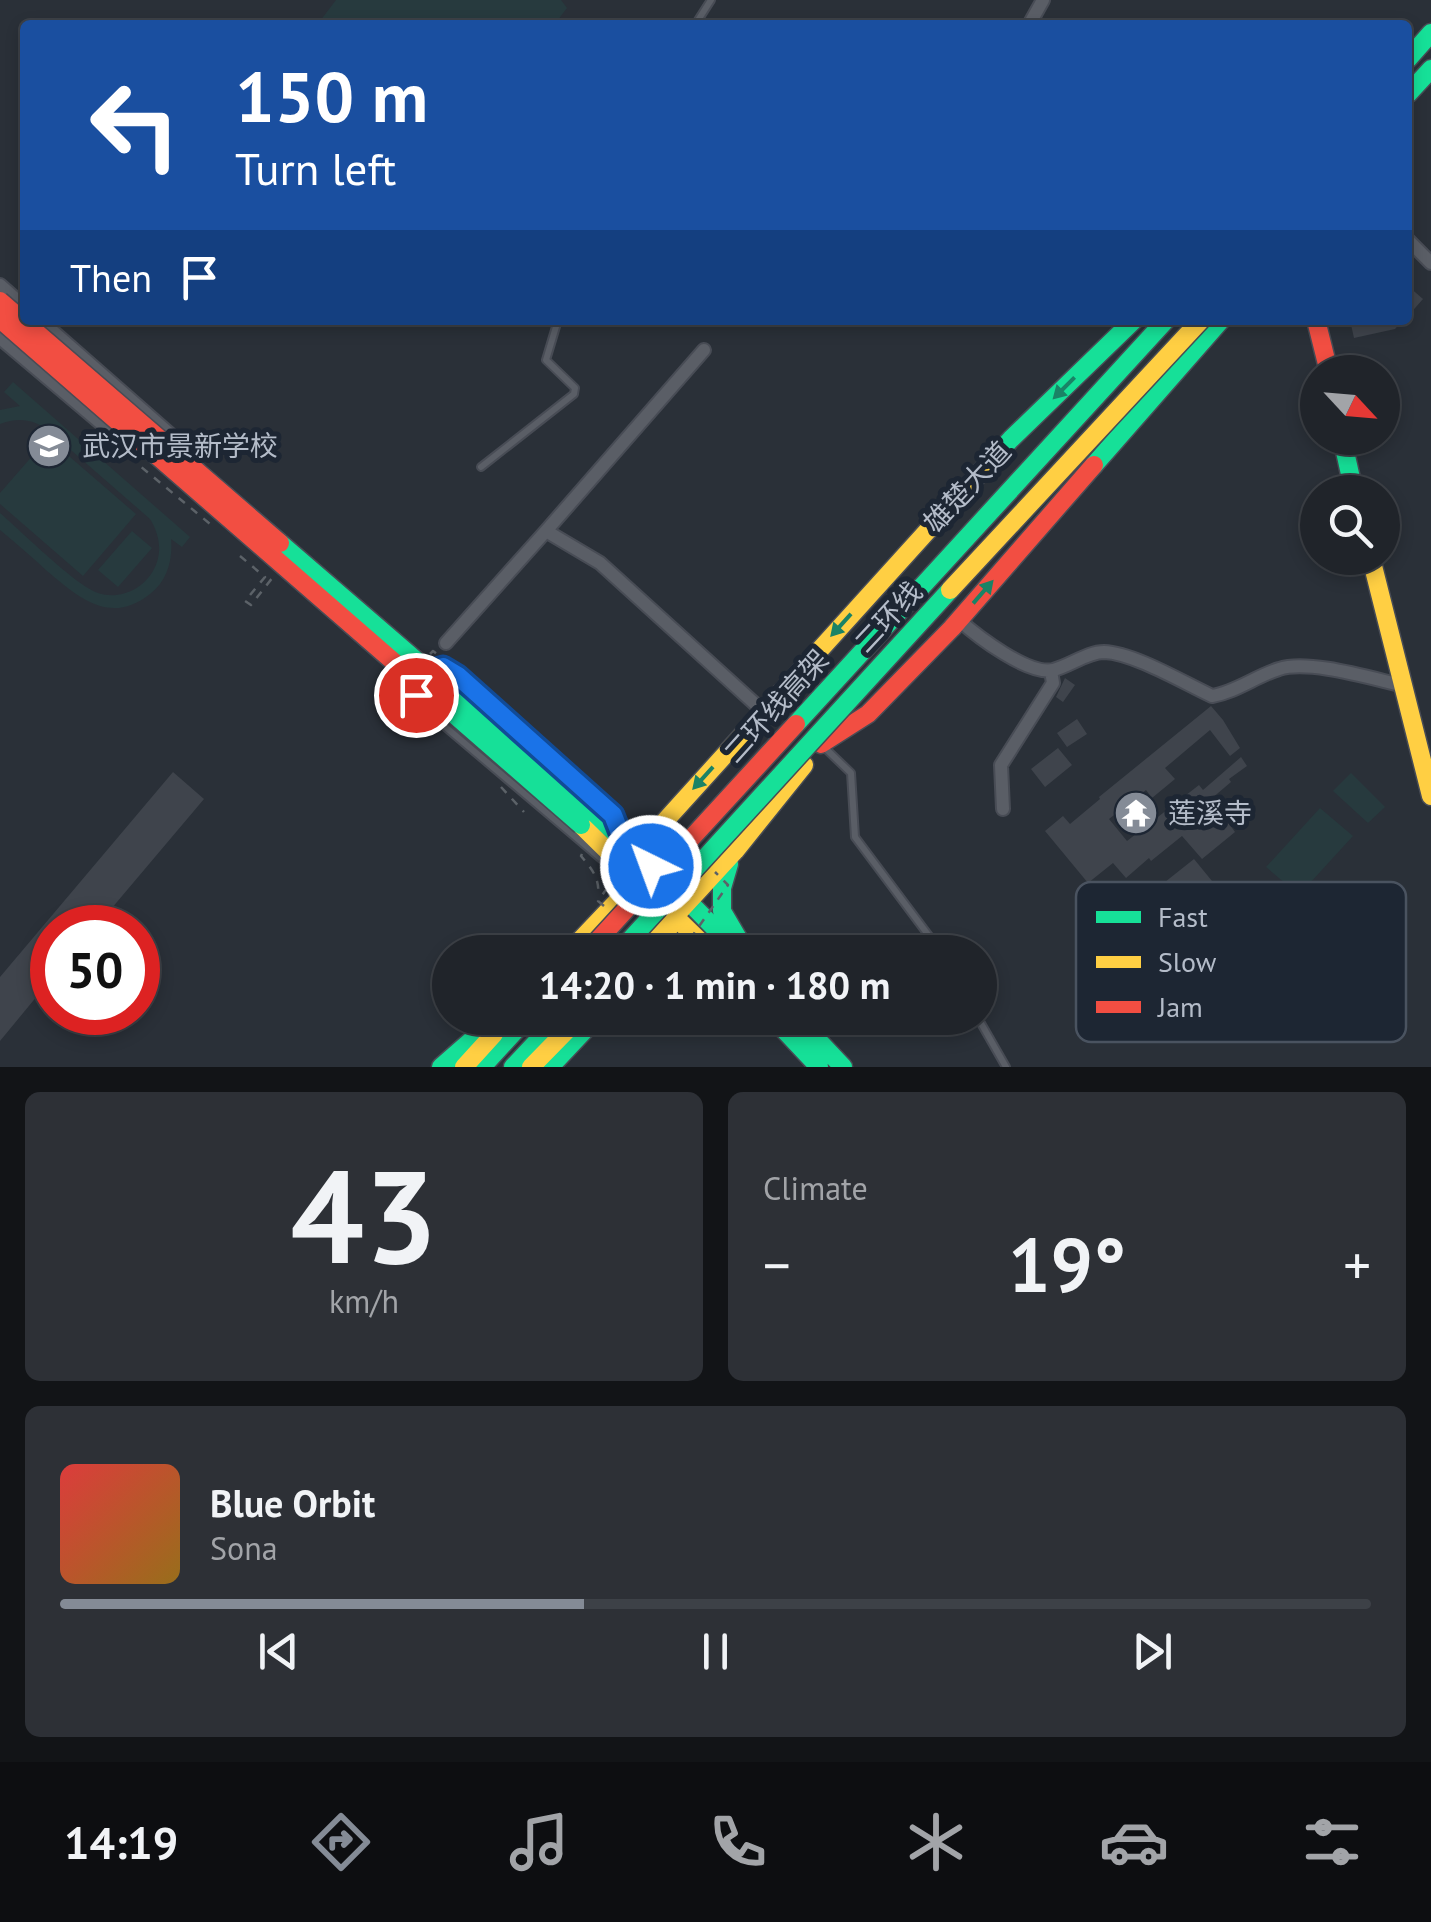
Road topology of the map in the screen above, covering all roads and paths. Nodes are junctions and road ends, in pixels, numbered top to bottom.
1 (1431, 30) edge
2 (1412, 51) edge
3 (1431, 57) edge
4 (1431, 69) edge
5 (1412, 78) edge
6 (1431, 84) edge
7 (1412, 90) edge
8 (1412, 104) edge
9 (1412, 244) edge
10 (1431, 263) edge
11 (0, 285) edge
12 (0, 301) edge
13 (20, 303) edge
14 (0, 319) edge
15 (20, 319) edge
16 (27, 325) edge
17 (46, 325) edge
18 (556, 325) edge
19 (1129, 325) edge
20 (1157, 325) edge
21 (1157, 325) edge
22 (1183, 325) edge
23 (1199, 325) edge
24 (1199, 325) edge
25 (1217, 325) edge
26 (1317, 325) edge
27 (0, 338) edge
28 (704, 350) dead end
29 (1325, 355) edge
30 (140, 407) junction
31 (110, 442) dead end
32 (196, 457) dead end
33 (482, 467) dead end
34 (214, 527) dead end
35 (546, 532) junction
36 (244, 552) dead end
37 (240, 556) dead end
38 (259, 564) dead end
39 (1376, 575) edge
40 (274, 576) dead end
41 (959, 620) junction
42 (446, 643) dead end
43 (1054, 679) junction
44 (1405, 686) junction
45 (764, 712) junction
46 (821, 744) junction
47 (1431, 796) edge
48 (1003, 809) dead end
49 (666, 810) dead end
50 (613, 815) junction
51 (586, 819) junction
52 (657, 825) junction
53 (608, 848) junction
54 (734, 851) junction
55 (637, 852) junction
56 (586, 862) dead end
57 (651, 866) junction
58 (637, 880) junction
59 (670, 884) junction
60 (618, 899) junction
61 (657, 899) junction
62 (598, 901) dead end
63 (689, 902) junction
64 (676, 918) junction
65 (570, 926) dead end
66 (561, 935) edge
67 (585, 935) edge
68 (602, 935) edge
69 (623, 935) edge
70 (634, 935) edge
71 (659, 935) edge
72 (667, 935) edge
73 (694, 935) edge
74 (721, 935) edge
75 (737, 935) edge
76 (929, 935) edge
77 (478, 1035) edge
78 (493, 1035) edge
79 (512, 1035) edge
80 (543, 1035) edge
81 (562, 1035) edge
82 (580, 1035) edge
83 (789, 1035) edge
84 (813, 1035) edge
85 (988, 1035) edge
86 (441, 1067) edge
87 (464, 1067) edge
88 (482, 1067) edge
89 (513, 1067) edge
90 (530, 1067) edge
91 (550, 1067) edge
92 (819, 1067) edge
93 (843, 1067) edge
94 (1006, 1067) edge

1 - 2 main road
3 - 5 lane
4 - 7 main road
6 - 8 main road
9 - 10 street
11 - 13 street
12 - 15 main road, bridge
14 - 51 main road, bridge
16 - 51 main road, bridge
17 - 30 street
18 - 33 lane
19 -> 45 main road
20 - 57 main road, 雄楚大道
21 - 68 main road, 二环线高架, bridge
22 - 59 lane
23 - 46 main road
24 - 70 main road, 二环线, bridge
41 -> 25 main road
26 - 29 main road
27 - 30 street
28 - 35 street
30 - 32 street
31 - 34 path
35 - 42 street
35 - 45 street
36 - 38 path
37 - 40 path
39 - 44 main road
41 - 43 street
41 - 46 main road
43 - 44 street
43 - 48 street
44 - 47 main road
45 -> 52 main road
46 - 54 main road
46 - 76 lane
49 - 52 path
50 - 52 lane
50 - 53 lane
50 - 53 lane
51 - 53 main road
52 - 55 main road
53 - 55 main road
53 - 58 main road
53 - 60 lane
54 - 63 main road
54 - 75 main road
55 - 57 main road
56 - 62 path
57 - 58 main road, 雄楚大道
57 - 59 main road
58 - 60 main road, 雄楚大道
58 - 61 main road
59 - 61 lane
59 - 63 main road
60 - 67 main road, 雄楚大道
61 - 64 main road
61 - 69 lane
63 - 64 main road
63 - 74 main road
64 - 71 main road
64 - 72 main road
64 - 73 main road
65 - 66 path
77 - 86 main road
78 - 87 main road
79 - 88 main road
80 - 89 main road
81 - 90 main road
82 - 91 main road
83 - 92 main road
84 - 93 main road
85 - 94 lane

